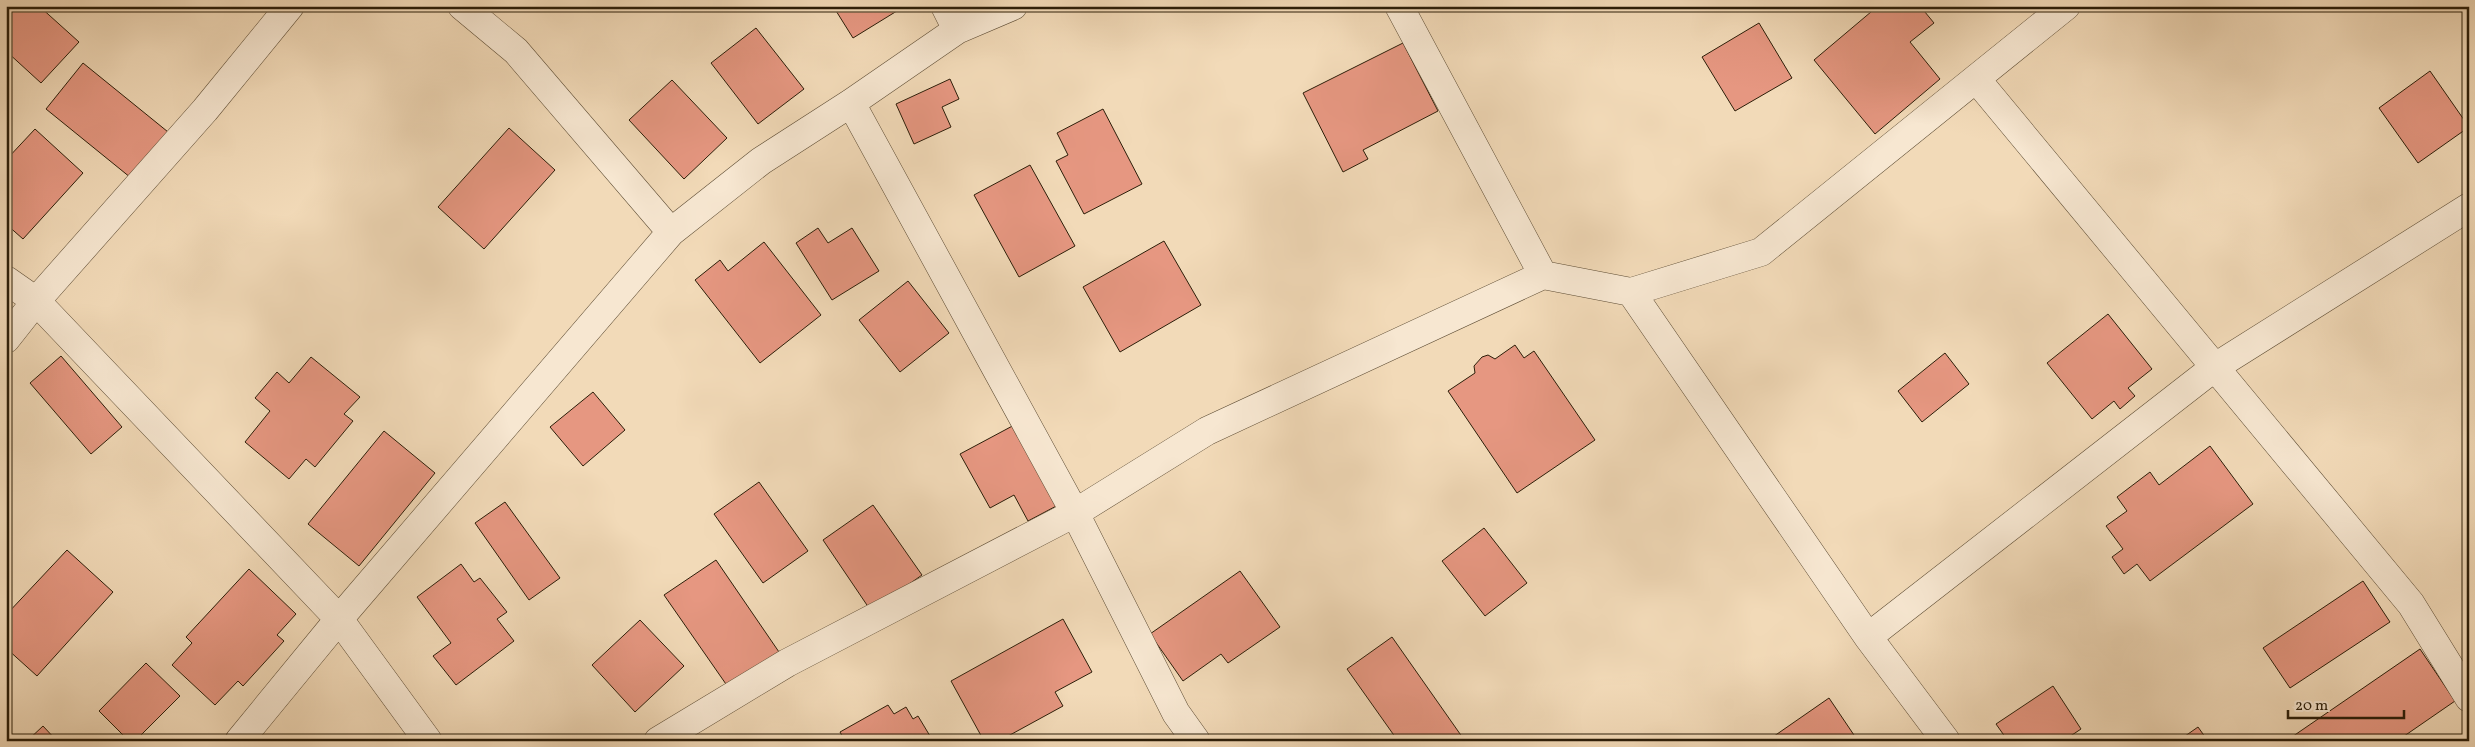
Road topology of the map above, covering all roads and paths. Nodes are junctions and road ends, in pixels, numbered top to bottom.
1 (290, 6) edge
2 (462, 6) edge
3 (1013, 6) edge
4 (1399, 6) edge
5 (2066, 6) edge
6 (951, 18) edge
7 (1977, 80) junction
8 (851, 103) junction
9 (2469, 207) edge
10 (671, 232) junction
11 (1544, 275) junction
12 (6, 280) edge
13 (1631, 292) junction
14 (36, 301) junction
15 (6, 339) edge
16 (2215, 367) junction
17 (1075, 513) junction
18 (340, 619) junction
19 (1868, 637) junction
20 (2469, 698) edge
21 (239, 741) edge
22 (428, 741) edge
23 (658, 741) edge
24 (1196, 741) edge
25 (1946, 741) edge

1 - 14 street
2 - 10 street
3 - 6 street
4 - 11 street
5 - 7 street
6 - 8 street
7 - 13 street
7 - 16 street
8 - 10 street
8 - 17 street
9 - 16 street
10 - 18 street
11 - 13 street
11 - 17 street
12 - 14 street
13 - 19 street
14 - 15 street
14 - 18 street
16 - 19 street
16 - 20 street
17 - 23 street
17 - 24 street
18 - 21 street
18 - 22 street
19 - 25 street

